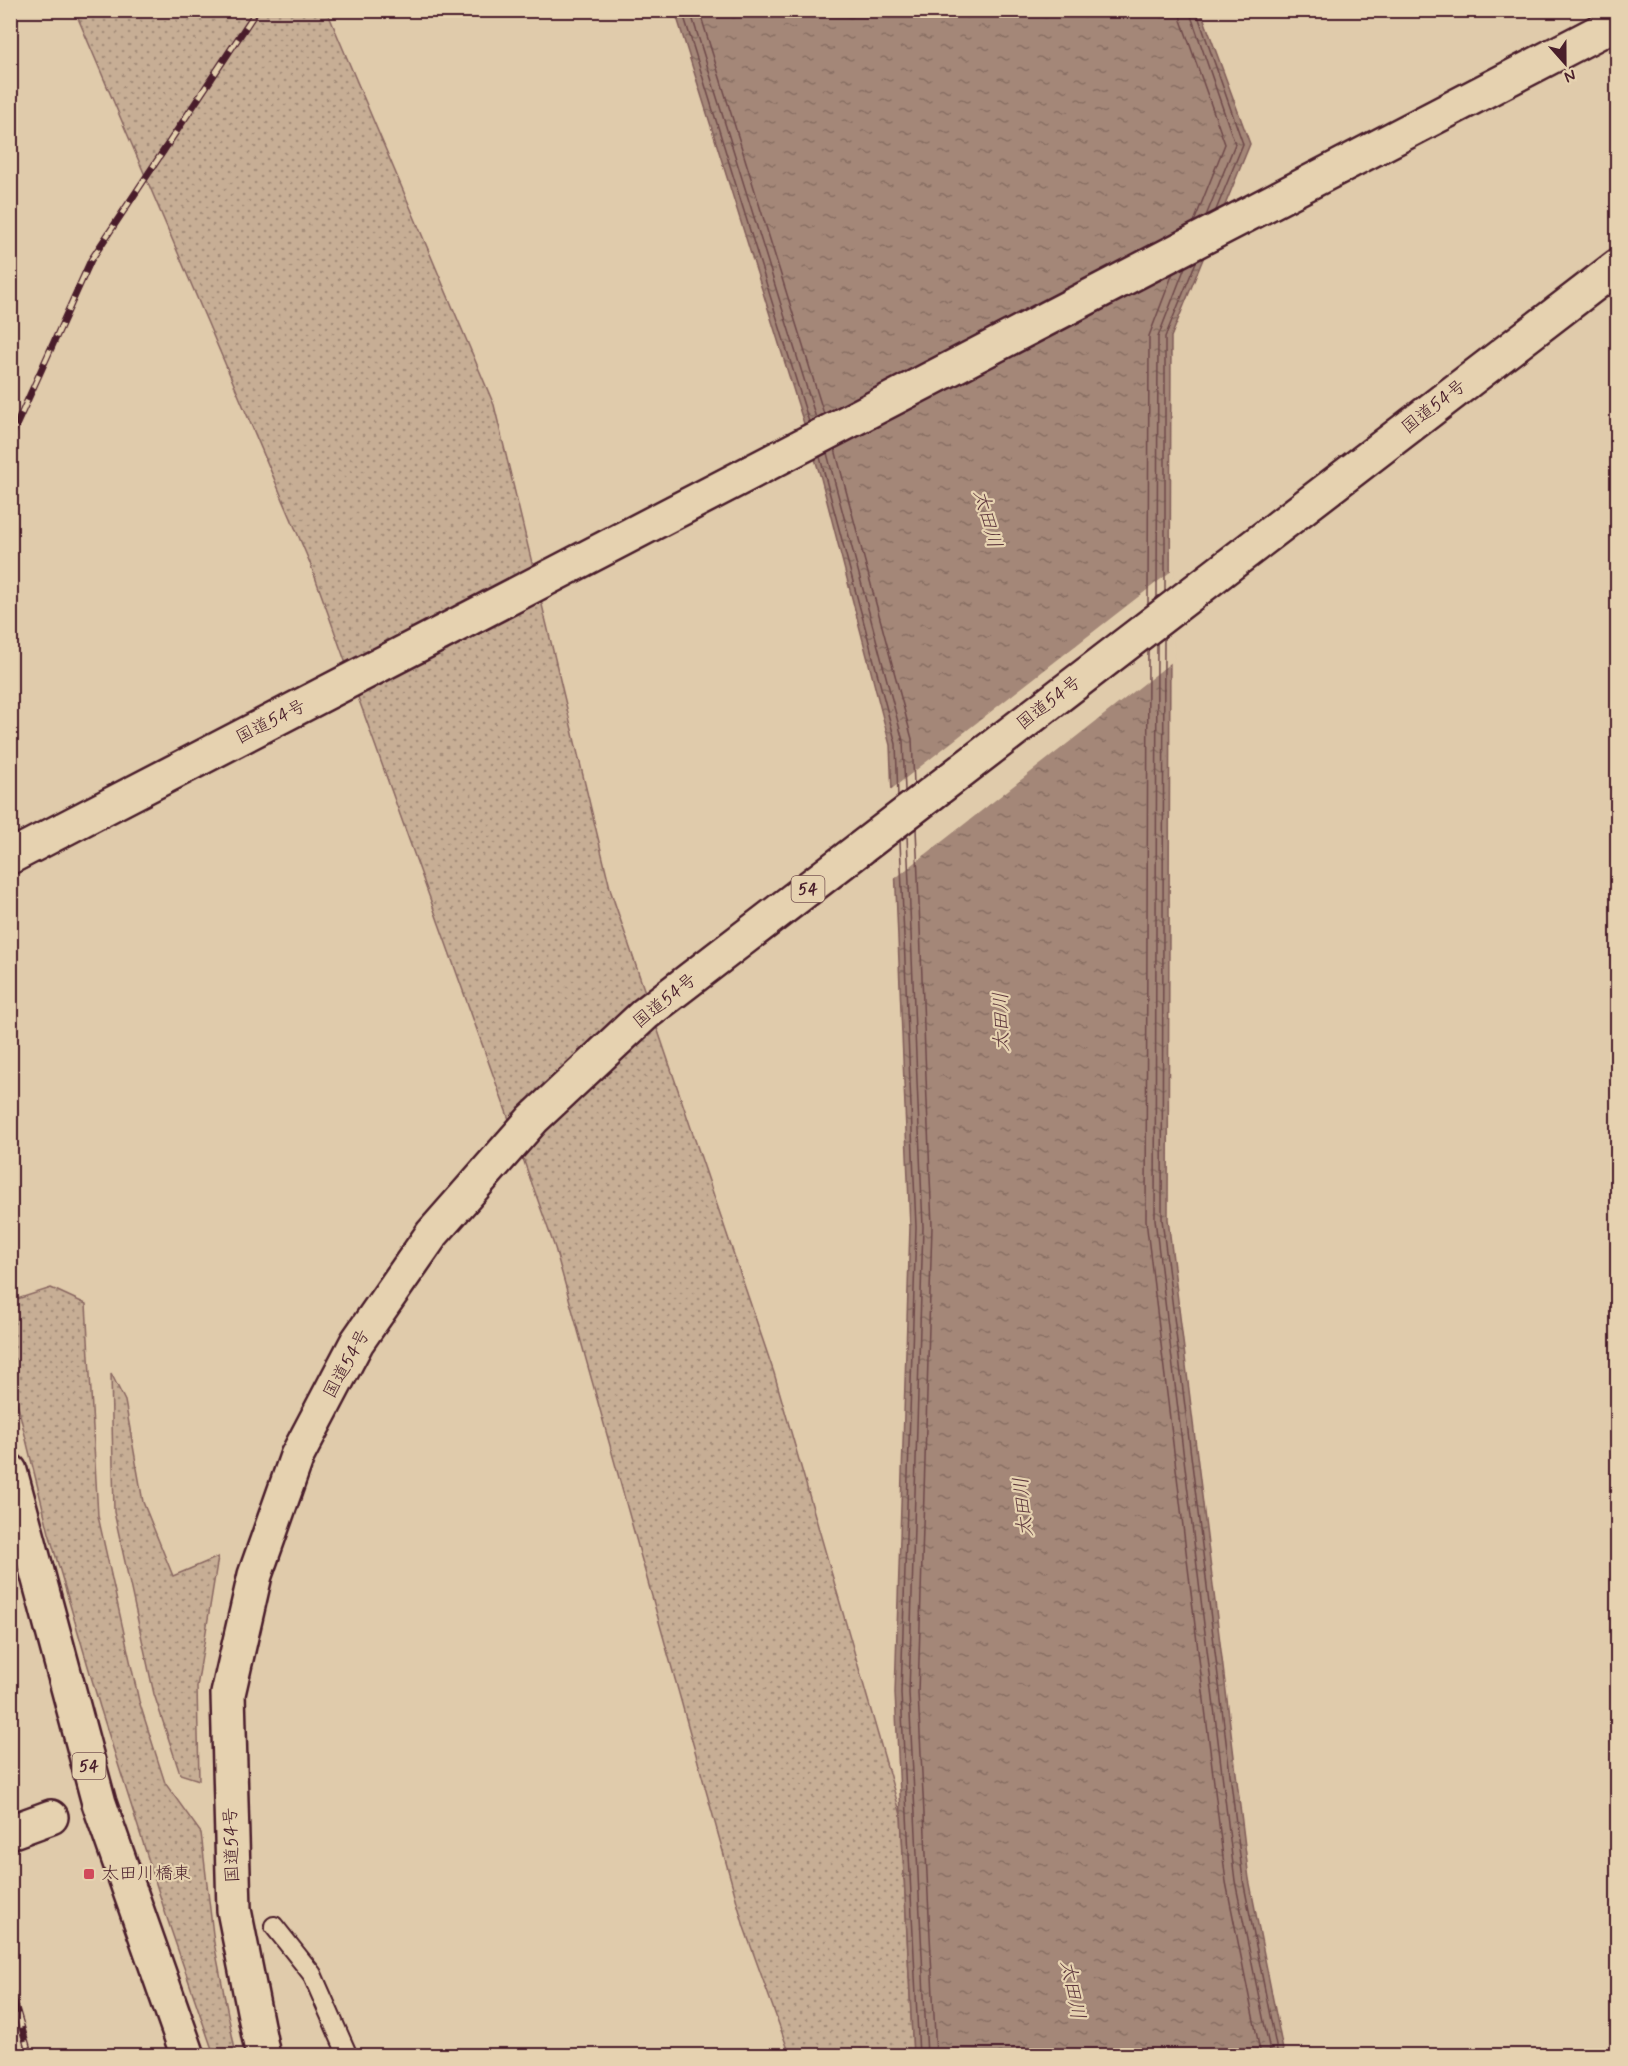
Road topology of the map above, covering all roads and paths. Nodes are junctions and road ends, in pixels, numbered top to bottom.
1 (1617, 22) edge
2 (1617, 266) edge
3 (10, 857) edge
4 (10, 1471) edge
5 (51, 1817) dead end
6 (10, 1832) edge
7 (274, 1926) dead end
8 (188, 2055) edge
9 (263, 2055) edge
10 (348, 2055) edge

1 - 3 main road, 国道54号
2 - 9 main road, 国道54号 / 54
4 - 8 main road, 54
5 - 6 main road
7 - 10 lane

